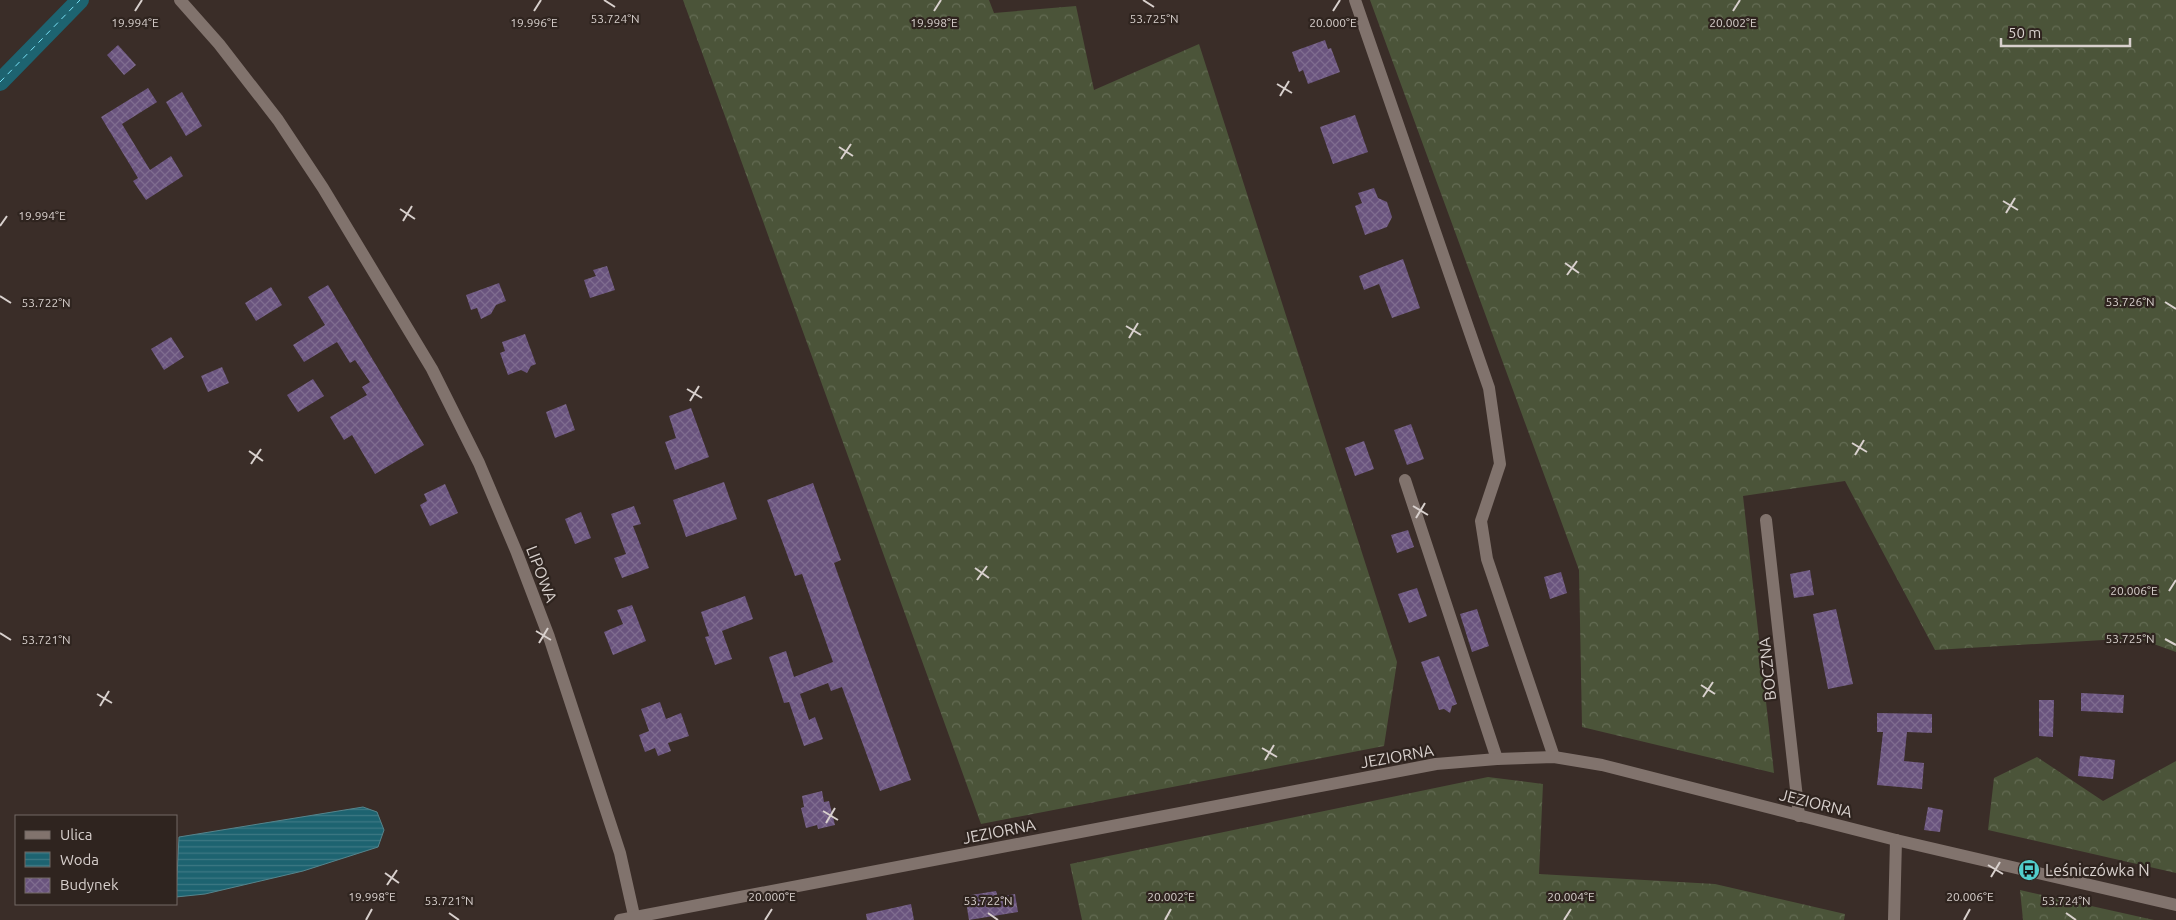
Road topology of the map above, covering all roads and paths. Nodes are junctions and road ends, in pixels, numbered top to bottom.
1 (180, 0) edge
2 (1355, 0) edge
3 (1405, 480) dead end
4 (1766, 520) dead end
5 (1554, 757) junction
6 (1497, 758) junction
7 (1799, 816) junction
8 (1896, 840) junction
9 (2176, 905) edge
10 (635, 919) edge
11 (620, 920) edge
12 (1894, 920) edge

1 - 10 street, LIPOWA
2 - 5 street
3 - 6 street
4 - 7 street, BOCZNA
5 - 6 street, JEZIORNA
5 - 7 street, JEZIORNA
6 - 10 street, JEZIORNA
7 - 8 street, JEZIORNA
8 - 9 street, JEZIORNA
8 - 12 street
10 - 11 street, JEZIORNA

